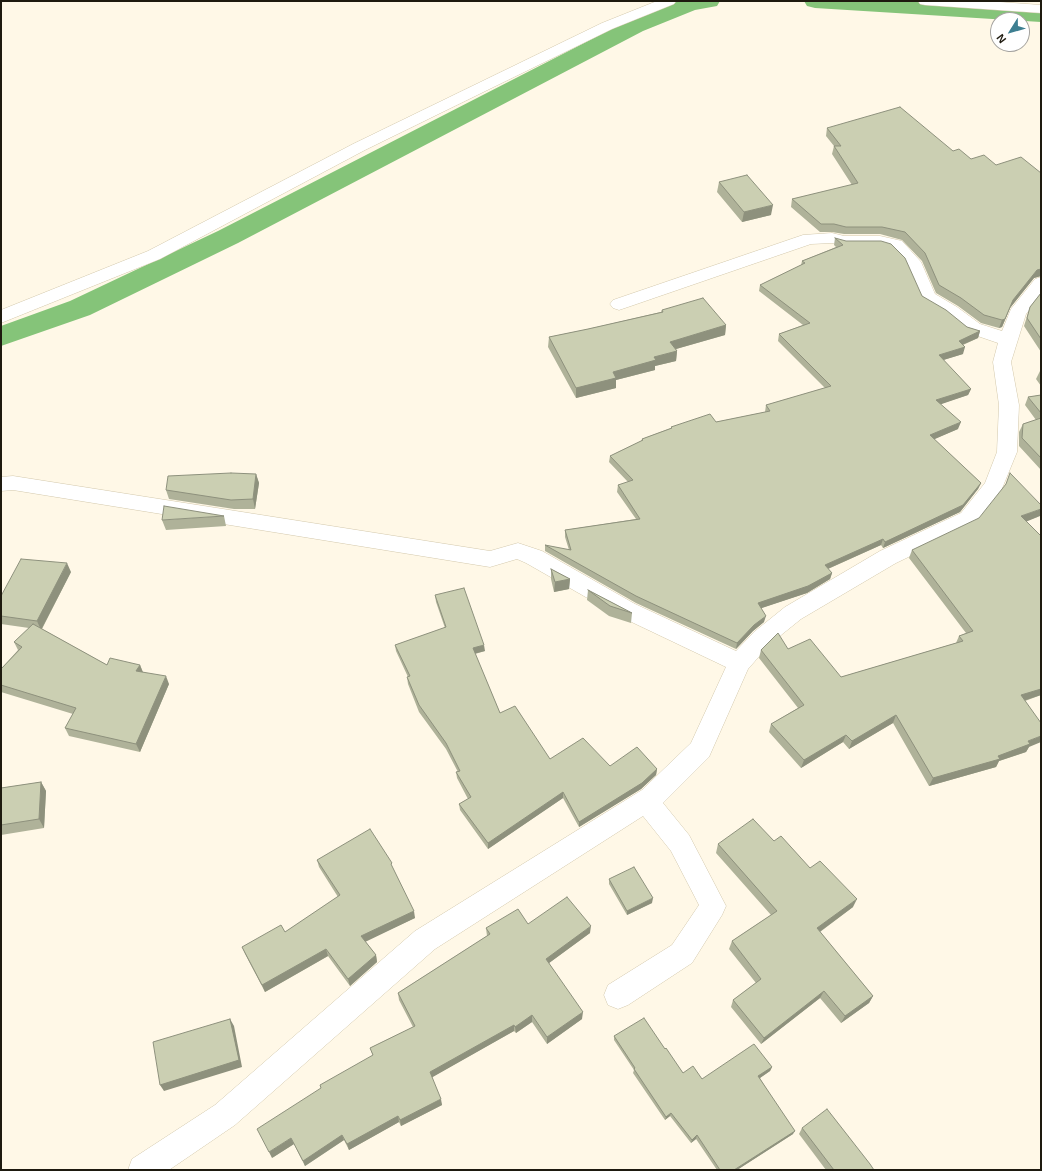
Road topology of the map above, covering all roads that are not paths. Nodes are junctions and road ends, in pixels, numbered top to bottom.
1 (670, 1) edge
2 (925, 1) edge
3 (1041, 9) edge
4 (1041, 283) edge
5 (619, 304) dead end
6 (1, 317) edge
7 (1008, 340) junction
8 (1, 484) edge
9 (739, 663) junction
10 (646, 800) junction
11 (618, 995) dead end
12 (143, 1170) edge

1 - 6 street
2 - 3 street
4 - 7 street
5 - 7 street
7 - 9 street
8 - 9 street
9 - 10 street
10 - 11 street
10 - 12 street

